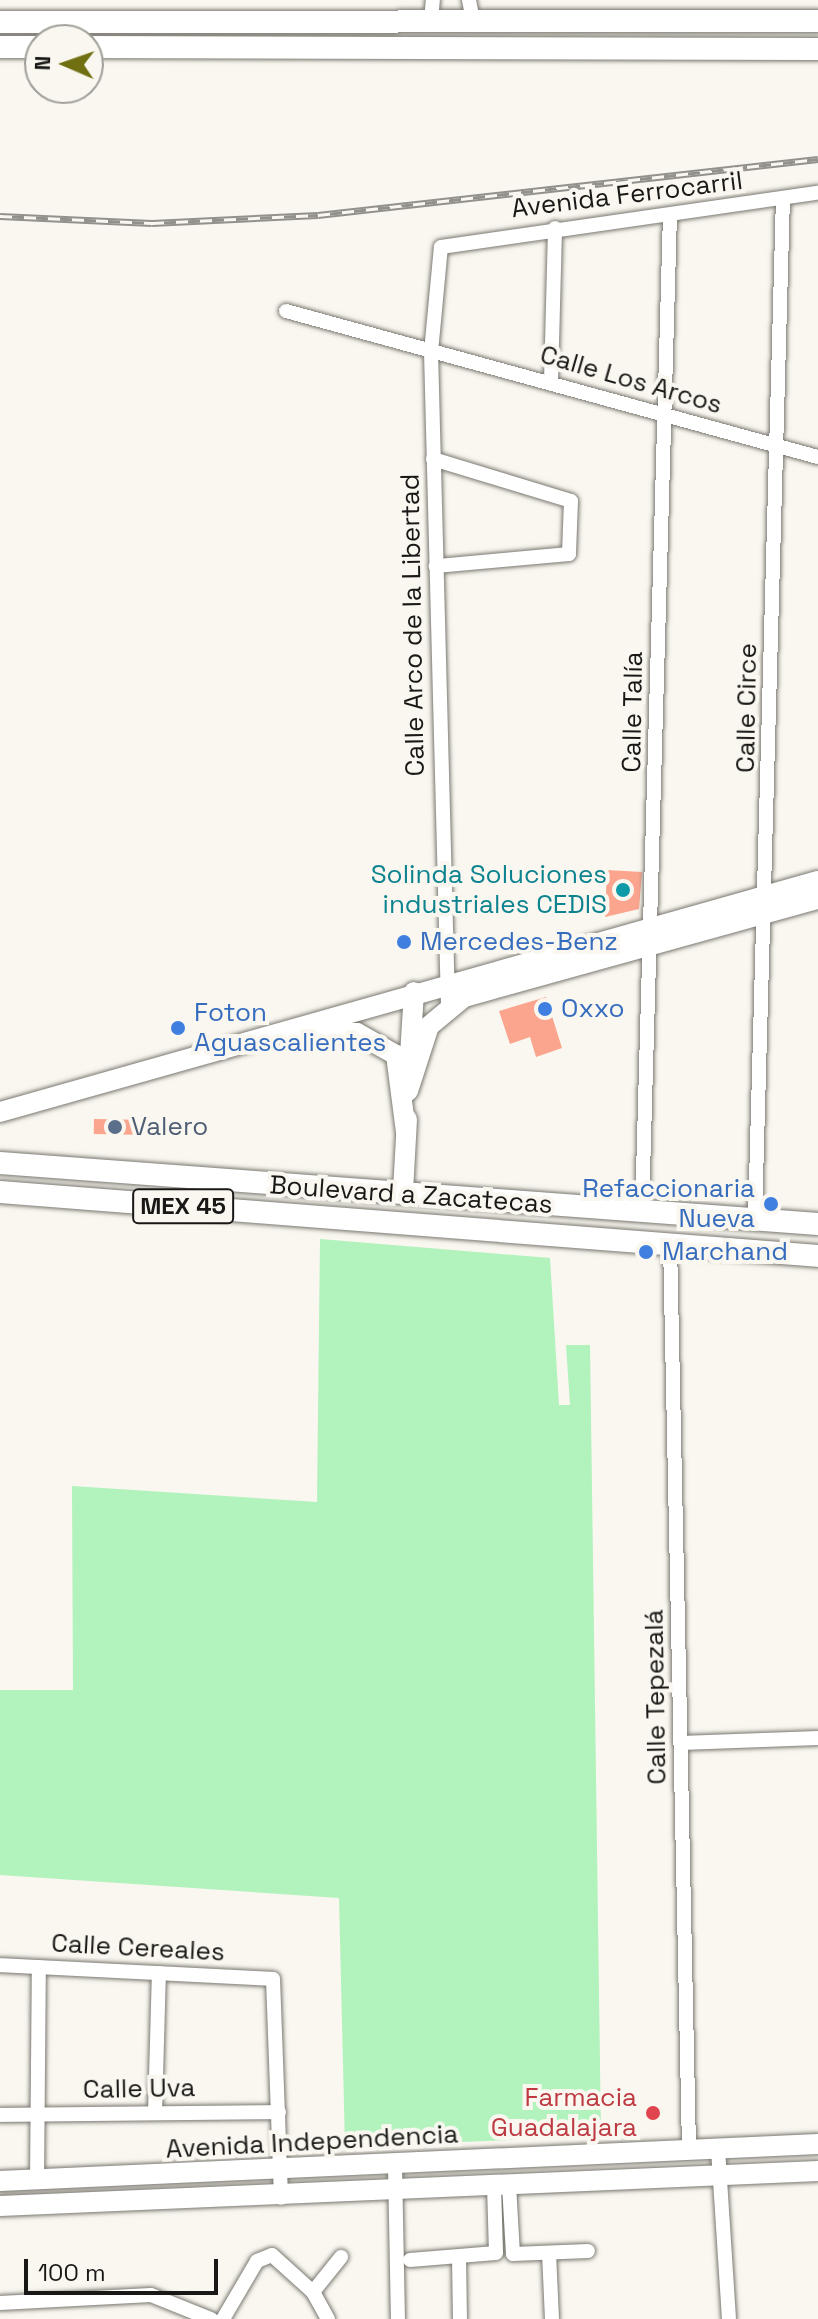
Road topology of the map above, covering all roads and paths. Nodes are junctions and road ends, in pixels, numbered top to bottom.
1 (432, 10) edge
2 (471, 10) edge
3 (818, 21) edge
4 (0, 22) edge
5 (0, 47) edge
6 (24, 47) edge
7 (104, 47) edge
8 (818, 49) edge
9 (818, 193) edge
10 (783, 199) junction
11 (670, 215) junction
12 (555, 228) junction
13 (442, 245) joint
14 (286, 311) dead end
15 (431, 352) junction
16 (551, 382) junction
17 (664, 415) junction
18 (777, 445) junction
19 (818, 457) edge
20 (433, 459) junction
21 (436, 566) junction
22 (818, 881) edge
23 (818, 899) edge
24 (766, 904) junction
25 (652, 936) junction
26 (445, 982) junction
27 (414, 992) junction
28 (448, 1005) junction
29 (278, 1034) junction
30 (408, 1091) junction
31 (0, 1112) edge
32 (406, 1132) junction
33 (0, 1163) edge
34 (403, 1191) junction
35 (0, 1192) edge
36 (642, 1210) junction
37 (755, 1218) junction
38 (366, 1219) junction
39 (818, 1224) edge
40 (670, 1242) junction
41 (818, 1256) edge
42 (818, 1738) edge
43 (681, 1743) junction
44 (0, 1965) edge
45 (39, 1967) junction
46 (159, 1973) junction
47 (279, 2112) junction
48 (155, 2113) junction
49 (38, 2114) junction
50 (0, 2115) edge
51 (818, 2144) edge
52 (718, 2149) junction
53 (689, 2150) junction
54 (395, 2166) junction
55 (282, 2171) junction
56 (818, 2171) edge
57 (720, 2175) junction
58 (37, 2180) junction
59 (0, 2181) edge
60 (502, 2186) junction
61 (395, 2192) junction
62 (281, 2198) junction
63 (0, 2206) edge
64 (588, 2251) dead end
65 (549, 2253) junction
66 (341, 2257) dead end
67 (459, 2257) junction
68 (410, 2260) dead end
69 (313, 2292) junction
70 (0, 2303) edge
71 (211, 2319) edge
72 (223, 2319) edge
73 (328, 2319) edge
74 (398, 2319) edge
75 (460, 2319) edge
76 (552, 2319) edge
77 (729, 2319) edge

1 - 2 main road
1 - 4 main road
2 - 3 main road
5 - 6 main road
7 - 8 main road
9 - 10 street, Avenida Ferrocarril
10 - 11 street, Avenida Ferrocarril
10 - 18 street, Calle Circe
11 - 12 street, Avenida Ferrocarril
11 - 17 street, Calle Talía
12 - 13 street, Avenida Ferrocarril
12 - 16 street
13 - 15 street, Calle Arco de la Libertad
14 - 15 street, Calle Los Arcos
15 - 16 street, Calle Los Arcos
15 - 20 street, Calle Arco de la Libertad
16 - 17 street, Calle Los Arcos
17 - 18 street, Calle Los Arcos
17 - 25 street, Calle Talía
18 - 19 street, Calle Los Arcos
18 - 24 street, Calle Circe
20 - 21 street, Calle Arco de la Libertad
20 - 21 street
21 - 26 street, Calle Arco de la Libertad
22 - 24 main road
23 - 24 main road
24 - 25 main road
24 - 37 street, Calle Circe
25 - 26 main road
25 - 28 main road
25 - 36 street, Calle Talía
26 - 27 main road
26 - 28 street, Calle Arco de la Libertad
27 - 29 main road
27 - 30 main road
28 - 30 main road
29 - 31 main road
29 - 32 main road
30 - 32 main road
32 - 34 main road
33 - 34 main road, Boulevard a Zacatecas / MEX 45
34 - 36 main road, Boulevard a Zacatecas / MEX 45
34 - 38 main road
35 - 38 main road, Boulevard a Zacatecas / MEX 45
36 - 37 main road, Boulevard a Zacatecas / MEX 45
37 - 39 main road, Boulevard a Zacatecas / MEX 45
38 - 40 main road, Boulevard a Zacatecas / MEX 45
40 - 41 main road, Boulevard a Zacatecas / MEX 45
40 - 43 street, Calle Tepezalá
42 - 43 street
43 - 53 street, Calle Tepezalá
44 - 45 street, Calle Cereales
45 - 46 street, Calle Cereales
45 - 49 street
46 - 47 street, Calle Cereales
46 - 48 street
47 - 48 street, Calle Uva
47 - 55 street
48 - 49 street, Calle Uva
49 - 50 street, Calle Uva
49 - 58 street
51 - 52 main road, Avenida Independencia
52 - 53 main road, Avenida Independencia
52 - 57 street
53 - 54 main road, Avenida Independencia
54 - 55 main road, Avenida Independencia
54 - 61 street
55 - 58 main road, Avenida Independencia
55 - 62 street
56 - 57 main road, Avenida Independencia
57 - 60 main road, Avenida Independencia
57 - 77 street
58 - 59 main road, Avenida Independencia
60 - 61 main road, Avenida Independencia
60 - 65 street
60 - 67 street
61 - 62 main road, Avenida Independencia
61 - 74 street
62 - 63 main road, Avenida Independencia
64 - 65 street
65 - 76 street
66 - 69 street
67 - 68 street
67 - 75 street
69 - 72 street
69 - 73 street
70 - 71 street

